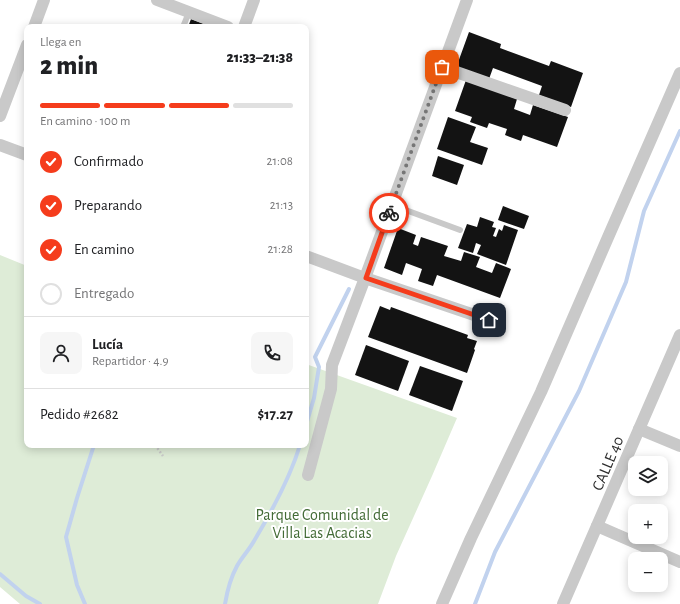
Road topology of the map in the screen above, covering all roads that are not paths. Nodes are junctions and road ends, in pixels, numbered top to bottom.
1 (44, 0) edge
2 (156, 0) edge
3 (254, 0) edge
4 (467, 0) edge
5 (189, 12) junction
6 (35, 24) edge
7 (184, 24) edge
8 (220, 24) edge
9 (245, 24) edge
10 (24, 54) edge
11 (442, 67) junction
12 (680, 73) edge
13 (565, 110) dead end
14 (0, 116) edge
15 (0, 146) edge
16 (24, 154) edge
17 (392, 205) junction
18 (460, 230) dead end
19 (309, 257) edge
20 (366, 278) junction
21 (489, 320) dead end
22 (680, 335) edge
23 (639, 429) junction
24 (680, 446) edge
25 (308, 475) dead end
26 (597, 526) junction
27 (680, 562) edge
28 (442, 604) edge
29 (563, 604) edge

1 - 6 street
2 - 5 street
3 - 9 street
4 - 11 street
5 - 7 lane
5 - 8 street
10 - 14 street
11 - 13 street
11 - 17 street
12 - 28 street
15 - 16 street
17 - 18 lane
17 - 20 street
19 - 20 street
20 - 21 street
20 - 25 street
22 - 23 street, CALLE 40
23 - 24 street
23 - 26 street, CALLE 40
26 - 27 street
26 - 29 street, CALLE 40

